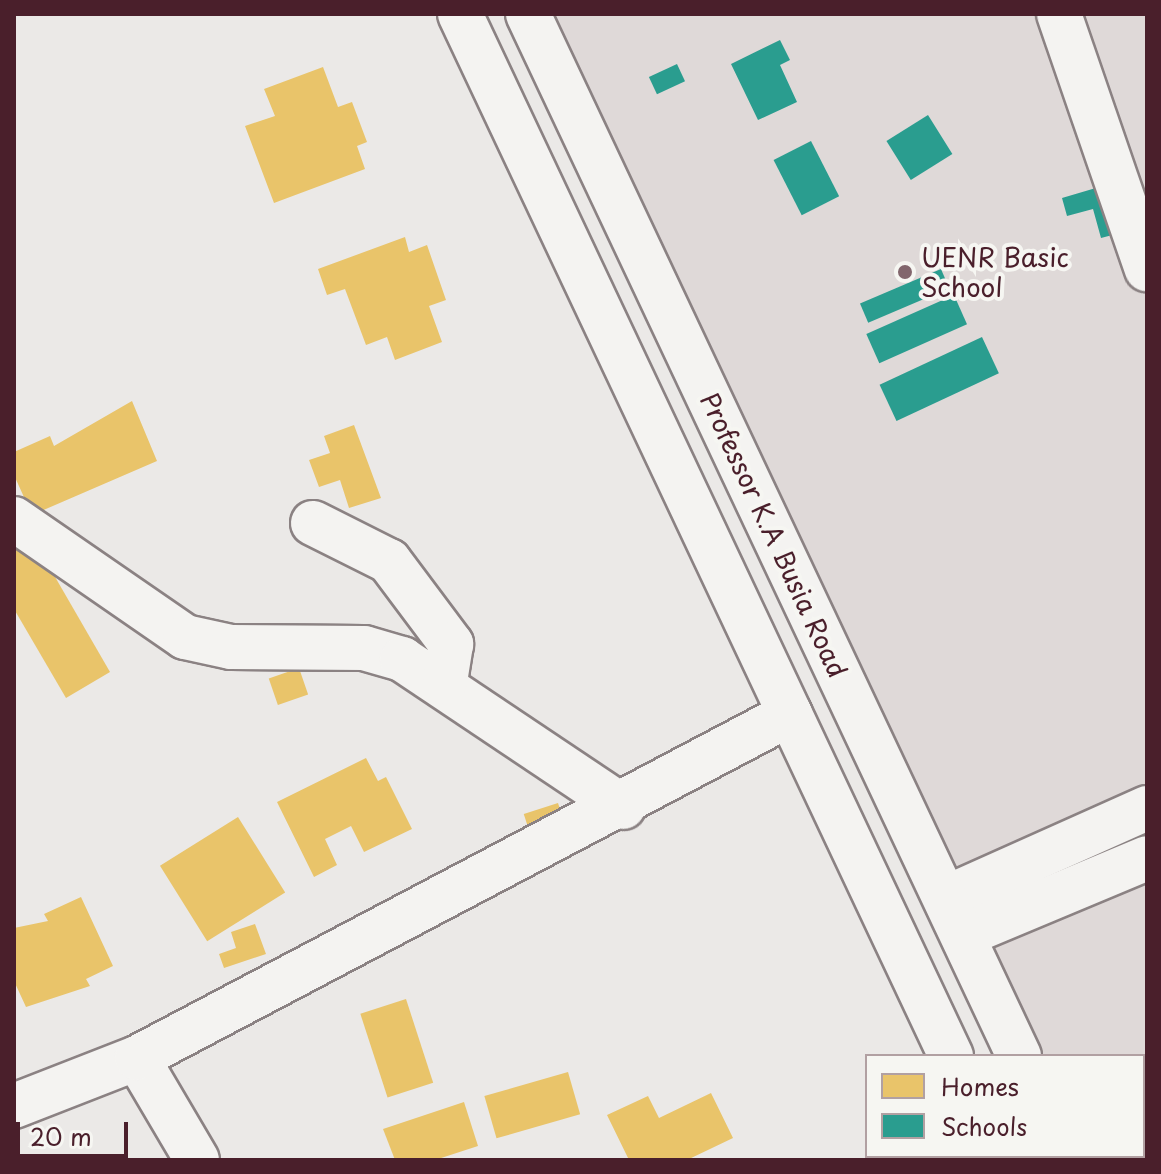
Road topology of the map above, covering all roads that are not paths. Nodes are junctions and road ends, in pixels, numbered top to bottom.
1 (460, 14) edge
2 (528, 14) edge
3 (1059, 14) edge
4 (1147, 269) edge
5 (748, 483) junction
6 (696, 509) junction
7 (14, 519) edge
8 (313, 523) dead end
9 (778, 549) junction
10 (728, 578) junction
11 (445, 682) junction
12 (790, 714) junction
13 (623, 807) junction
14 (1147, 808) edge
15 (1147, 858) edge
16 (956, 916) junction
17 (950, 1054) edge
18 (1018, 1054) edge
19 (137, 1058) junction
20 (14, 1106) edge
21 (197, 1160) edge

1 - 6 main road
2 - 5 main road, Professor K.A Busia Road
3 - 4 main road
5 - 6 main road
5 - 9 main road, Professor K.A Busia Road
6 - 10 main road
7 - 11 main road
8 - 11 main road
9 - 10 main road
9 - 16 main road, Professor K.A Busia Road
10 - 12 main road
11 - 13 main road
12 - 13 main road
12 - 17 main road
13 - 19 main road
14 - 16 main road
15 - 16 main road
16 - 18 main road, Professor K.A Busia Road
19 - 20 main road
19 - 21 main road

